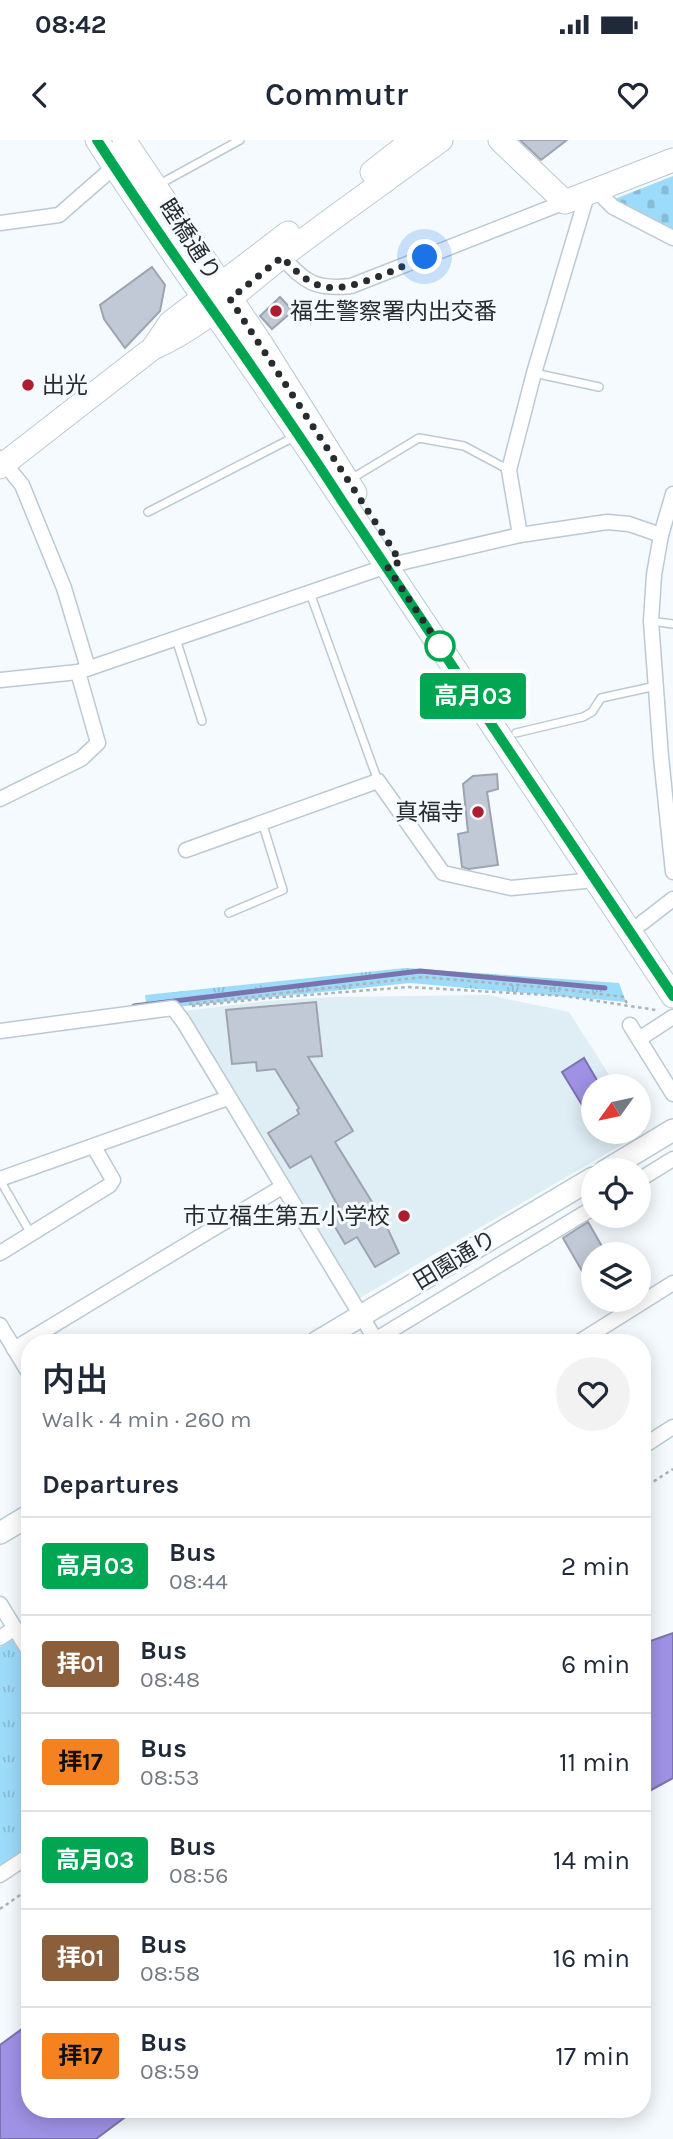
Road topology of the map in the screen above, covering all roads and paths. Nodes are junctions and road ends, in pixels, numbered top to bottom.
1 (97, 140) edge
2 (124, 140) edge
3 (240, 140) edge
4 (413, 140) edge
5 (441, 140) edge
6 (500, 140) edge
7 (673, 160) edge
8 (114, 167) junction
9 (155, 187) junction
10 (583, 196) junction
11 (0, 223) edge
12 (673, 238) edge
13 (282, 257) junction
14 (216, 299) junction
15 (534, 373) junction
16 (599, 387) dead end
17 (307, 430) junction
18 (2, 463) edge
19 (509, 470) junction
20 (348, 481) junction
21 (673, 494) edge
22 (148, 512) dead end
23 (520, 535) junction
24 (661, 535) junction
25 (393, 564) junction
26 (310, 593) junction
27 (651, 621) junction
28 (673, 624) edge
29 (176, 639) junction
30 (83, 670) junction
31 (0, 680) edge
32 (656, 686) junction
33 (202, 721) dead end
34 (516, 733) junction
35 (378, 781) junction
36 (0, 799) edge
37 (262, 822) junction
38 (186, 850) dead end
39 (673, 872) edge
40 (595, 880) junction
41 (673, 900) edge
42 (229, 913) dead end
43 (642, 923) junction
44 (673, 970) edge
45 (628, 1006) junction
46 (173, 1008) junction
47 (670, 1008) edge
48 (630, 1025) dead end
49 (0, 1031) edge
50 (639, 1040) junction
51 (673, 1094) edge
52 (228, 1098) junction
53 (673, 1130) edge
54 (94, 1147) junction
55 (627, 1158) edge
56 (673, 1160) edge
57 (651, 1173) edge
58 (0, 1179) edge
59 (581, 1185) edge
60 (282, 1187) junction
61 (581, 1215) edge
62 (31, 1234) junction
63 (0, 1253) edge
64 (673, 1283) edge
65 (361, 1316) junction
66 (0, 1325) edge
67 (39, 1334) edge
68 (331, 1334) edge
69 (372, 1334) edge
70 (387, 1334) edge
71 (592, 1334) edge
72 (21, 1345) edge
73 (14, 1349) junction
74 (21, 1360) edge
75 (673, 1427) edge
76 (651, 1441) edge
77 (673, 1469) edge
78 (651, 1483) edge
79 (21, 1520) edge
80 (0, 1533) edge
81 (0, 1604) edge
82 (15, 1628) junction
83 (0, 1637) edge
84 (21, 1638) edge
85 (21, 1861) edge
86 (0, 1875) edge
87 (21, 1894) edge
88 (0, 1909) edge

1 - 8 main road, 睦橋通り
2 - 9 main road, 睦橋通り
3 - 9 lane
4 - 14 main road
5 - 13 main road
6 - 10 main road
7 - 10 main road
8 - 11 street
8 - 14 main road, 睦橋通り
9 - 14 main road, 睦橋通り
10 - 12 street
10 - 13 street
10 - 15 street
13 - 14 main road
14 - 17 main road, 睦橋通り
14 - 18 main road
15 - 16 lane
15 - 19 street
17 - 20 main road, 睦橋通り
17 - 22 lane
17 - 25 main road, 睦橋通り
18 - 30 street
19 - 20 lane
19 - 23 street
20 - 25 main road, 睦橋通り
21 - 24 street
23 - 24 street
23 - 25 street
24 - 27 street
25 - 26 street
25 - 34 main road, 睦橋通り
25 - 40 main road, 睦橋通り
26 - 29 street
26 - 35 lane
27 - 28 lane
27 - 32 street
29 - 30 street
29 - 33 lane
30 - 31 street
30 - 36 street
32 - 34 lane
32 - 39 street
34 - 43 main road, 睦橋通り
35 - 37 street
35 - 40 street
37 - 38 street
37 - 42 lane
40 - 47 main road, 睦橋通り
41 - 43 street
43 - 44 main road, 睦橋通り
45 - 46 path
45 - 46 path
45 - 47 path
46 - 49 street
46 - 52 street
47 - 50 street
48 - 50 street
50 - 51 street
52 - 54 street
52 - 60 street
53 - 55 street
54 - 58 street
54 - 62 street
56 - 57 street
58 - 62 lane
59 - 65 street, 田園通り
60 - 65 street
60 - 67 street
61 - 70 street
62 - 63 street
64 - 71 street
65 - 68 street, 田園通り
65 - 69 street
66 - 73 street
72 - 73 street
73 - 74 street
75 - 76 street
77 - 78 path
79 - 80 street
81 - 82 street
82 - 83 street
82 - 84 street
85 - 86 street
87 - 88 path

